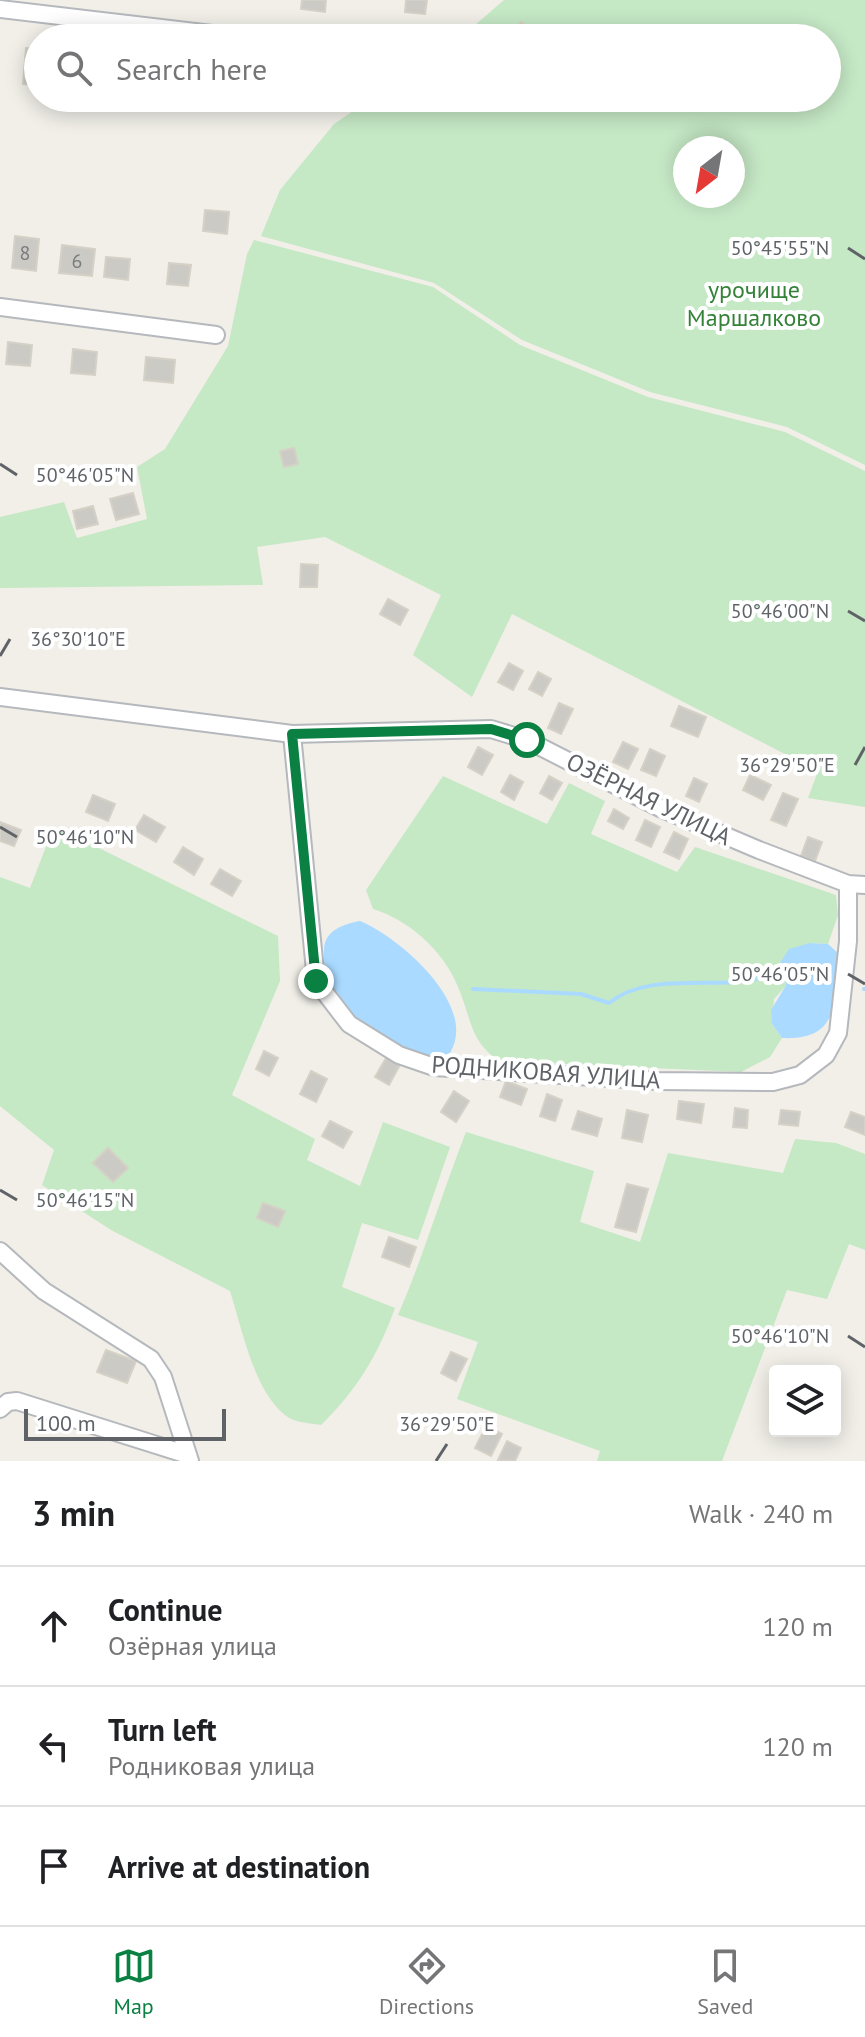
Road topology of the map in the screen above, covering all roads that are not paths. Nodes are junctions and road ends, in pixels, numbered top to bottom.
1 (0, 9) edge
2 (127, 24) edge
3 (0, 307) edge
4 (216, 335) dead end
5 (0, 697) edge
6 (292, 734) junction
7 (848, 884) junction
8 (865, 885) edge
9 (0, 1251) edge
10 (0, 1409) edge
11 (189, 1458) edge

1 - 2 street
3 - 4 street
5 - 6 street, ОЗЁРНАЯ УЛИЦА
6 - 7 street, ОЗЁРНАЯ УЛИЦА
6 - 7 street, РОДНИКОВАЯ УЛИЦА
7 - 8 street, ОЗЁРНАЯ УЛИЦА
9 - 11 street
10 - 11 street

